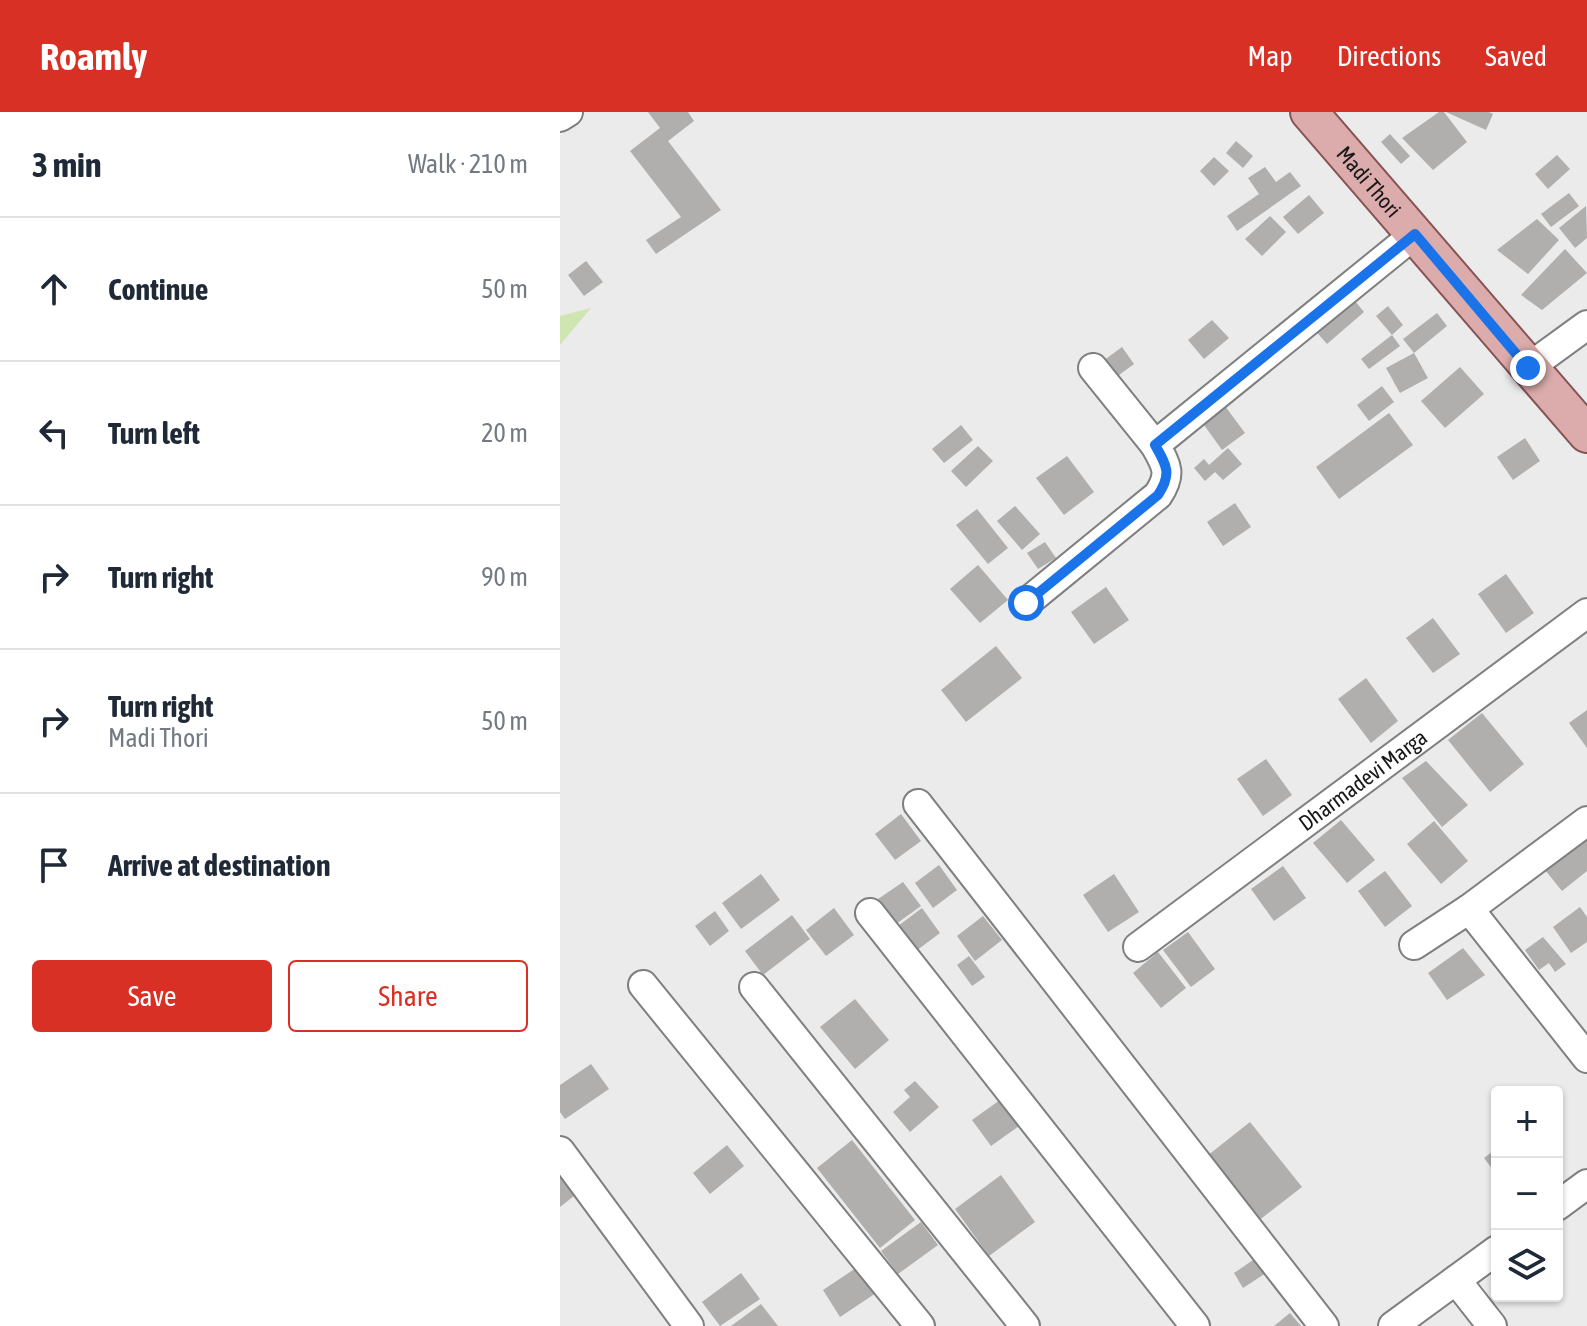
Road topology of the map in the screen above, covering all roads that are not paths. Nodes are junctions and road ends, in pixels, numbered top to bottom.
1 (568, 112) edge
2 (1309, 112) edge
3 (560, 117) edge
4 (1415, 234) junction
5 (1587, 325) edge
6 (1093, 368) dead end
7 (1528, 368) junction
8 (1587, 434) edge
9 (1155, 445) junction
10 (1026, 603) dead end
11 (1587, 613) edge
12 (918, 804) dead end
13 (1587, 821) edge
14 (1469, 909) junction
15 (870, 913) dead end
16 (1414, 945) dead end
17 (1138, 947) dead end
18 (643, 985) dead end
19 (754, 987) dead end
20 (1587, 1058) edge
21 (560, 1151) edge
22 (1587, 1184) edge
23 (1563, 1202) edge
24 (1491, 1254) edge
25 (1456, 1280) junction
26 (689, 1326) edge
27 (920, 1326) edge
28 (1025, 1326) edge
29 (1195, 1326) edge
30 (1324, 1326) edge
31 (1393, 1326) edge
32 (1492, 1326) edge

1 - 3 street
2 - 4 main road, Madi Thori
4 - 7 main road, Madi Thori
4 - 9 street
5 - 7 street
6 - 9 street
7 - 8 main road, Madi Thori
9 - 10 street
11 - 17 street, Dharmadevi Marga
12 - 30 street
13 - 14 street
14 - 16 street
14 - 20 street
15 - 29 street
18 - 27 street
19 - 28 street
21 - 26 street
22 - 23 street
24 - 25 street
25 - 31 street
25 - 32 street

